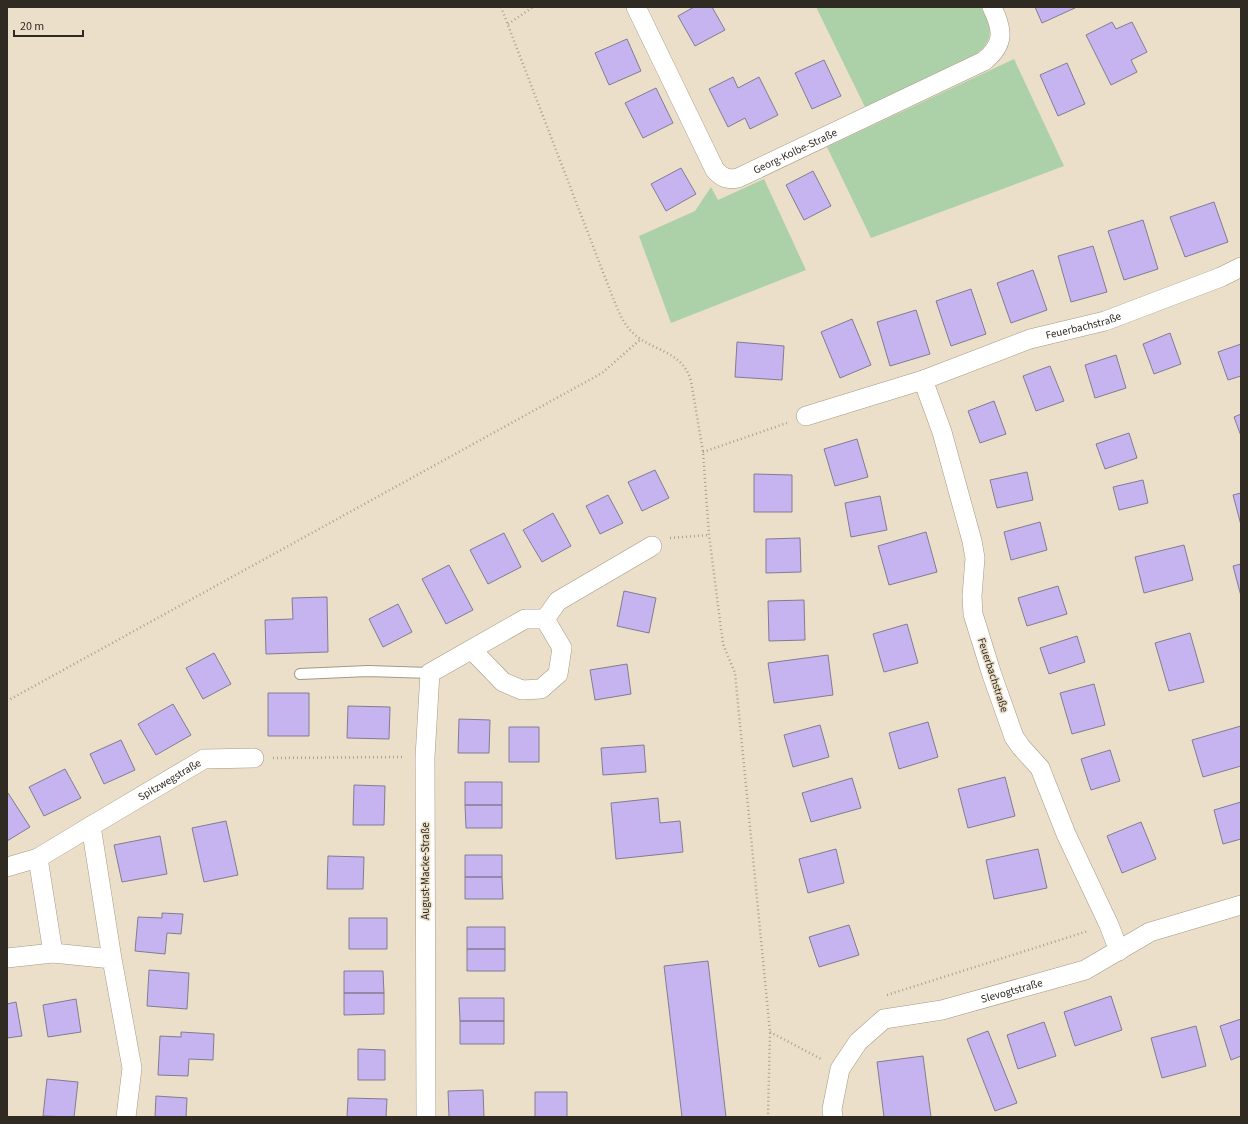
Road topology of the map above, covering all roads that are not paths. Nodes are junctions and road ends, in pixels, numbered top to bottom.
1 (636, 7) edge
2 (992, 7) edge
3 (1241, 267) edge
4 (923, 380) junction
5 (806, 416) road end
6 (652, 546) road end
7 (545, 619) junction
8 (472, 650) junction
9 (430, 673) junction
10 (300, 674) dead end
11 (254, 758) road end
12 (91, 826) junction
13 (38, 858) junction
14 (7, 866) edge
15 (1241, 905) edge
16 (1119, 951) junction
17 (53, 953) junction
18 (7, 958) edge
19 (112, 959) junction
20 (126, 1117) edge
21 (426, 1117) edge
22 (833, 1117) edge

1 - 2 street, Georg-Kolbe-Straße
3 - 4 street, Feuerbachstraße
4 - 5 street, Feuerbachstraße
4 - 16 street, Feuerbachstraße
6 - 7 street
7 - 8 street
7 - 8 street
8 - 9 street
9 - 10 lane
9 - 21 street, August-Macke-Straße
11 - 12 street, Spitzwegstraße
12 - 13 street, Spitzwegstraße
12 - 19 street
13 - 14 street, Spitzwegstraße
13 - 17 street
15 - 16 street, Slevogtstraße
16 - 22 street, Slevogtstraße
17 - 18 street
17 - 19 street
19 - 20 street

